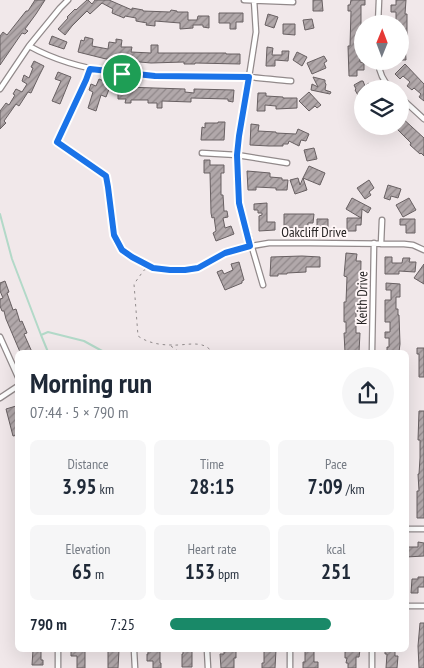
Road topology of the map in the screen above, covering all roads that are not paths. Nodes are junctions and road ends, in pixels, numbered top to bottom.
1 (68, 0) edge
2 (244, 0) edge
3 (254, 0) edge
4 (379, 0) edge
5 (293, 2) dead end
6 (378, 15) edge
7 (29, 46) junction
8 (90, 69) junction
9 (249, 77) junction
10 (291, 81) dead end
11 (0, 90) edge
12 (409, 105) edge
13 (424, 119) edge
14 (61, 132) road end
15 (202, 153) dead end
16 (237, 155) junction
17 (287, 163) dead end
18 (382, 220) dead end
19 (374, 243) junction
20 (381, 244) junction
21 (250, 246) junction
22 (424, 250) edge
23 (206, 263) road end
24 (262, 285) dead end
25 (0, 337) edge
26 (372, 350) edge
27 (15, 371) edge
28 (15, 388) edge
29 (0, 398) edge
30 (409, 529) edge
31 (424, 529) edge
32 (409, 606) edge
33 (424, 606) edge
34 (58, 652) edge
35 (134, 652) edge
36 (207, 652) edge
37 (290, 652) edge
38 (372, 652) edge
39 (58, 668) edge
40 (135, 668) edge
41 (208, 668) edge
42 (290, 668) edge
43 (372, 668) edge

1 - 7 street
2 - 3 street
3 - 5 street
3 - 9 street
4 - 6 street
7 - 8 street
7 - 11 street
8 - 9 street
8 - 14 street
9 - 10 street
9 - 16 street
12 - 13 street
15 - 16 street
16 - 17 street
16 - 21 street
18 - 20 street
19 - 20 street, Oakcliff Drive
19 - 21 street, Oakcliff Drive
19 - 26 street, Keith Drive
20 - 22 street, Oakcliff Drive
21 - 23 street, Oakcliff Drive
21 - 24 street
25 - 27 street
28 - 29 street
30 - 31 street
32 - 33 street
34 - 39 street
35 - 40 street
36 - 41 street
37 - 42 street
38 - 43 street

